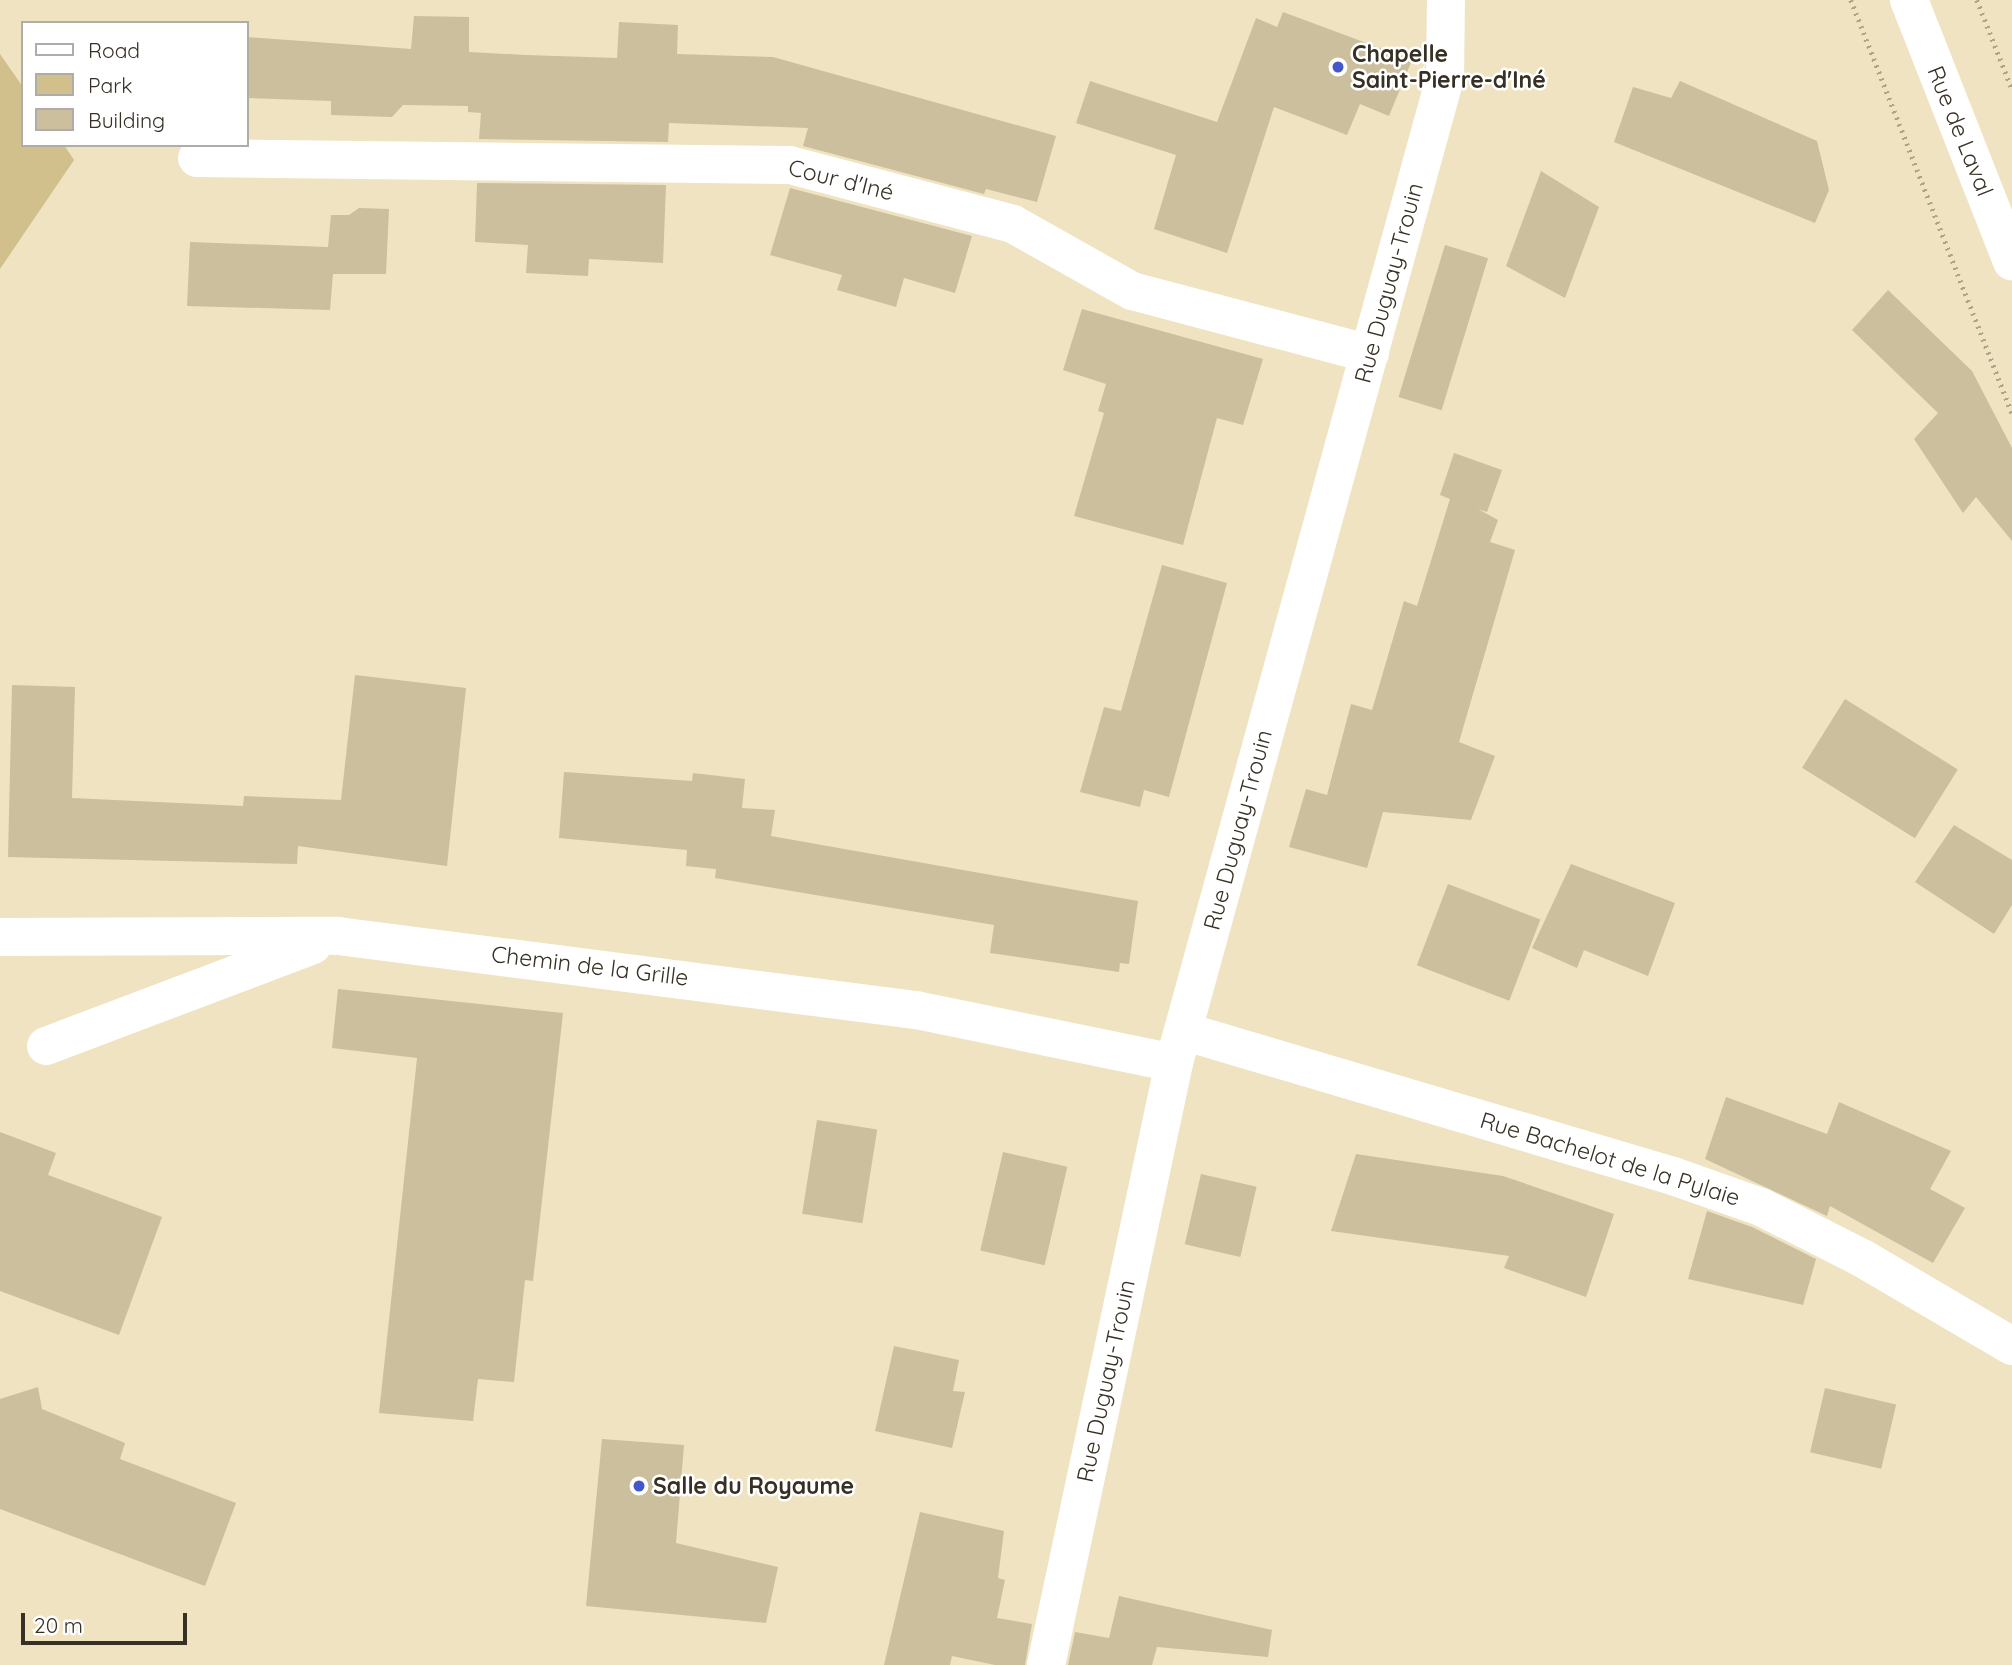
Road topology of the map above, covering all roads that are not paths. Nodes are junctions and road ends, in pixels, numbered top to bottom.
1 (1446, 0) edge
2 (1909, 0) edge
3 (197, 158) dead end
4 (2012, 261) edge
5 (1370, 354) junction
6 (338, 936) junction
7 (0, 937) edge
8 (46, 1046) dead end
9 (1178, 1047) junction
10 (2012, 1346) edge
11 (1046, 1665) edge

1 - 5 street, Rue Duguay-Trouin
2 - 4 street, Rue de Laval
3 - 5 street, Cour d'Iné
5 - 9 street, Rue Duguay-Trouin
6 - 7 street, Chemin de la Grille
6 - 8 street
6 - 9 street, Chemin de la Grille
9 - 10 street, Rue Bachelot de la Pylaie
9 - 11 street, Rue Duguay-Trouin

